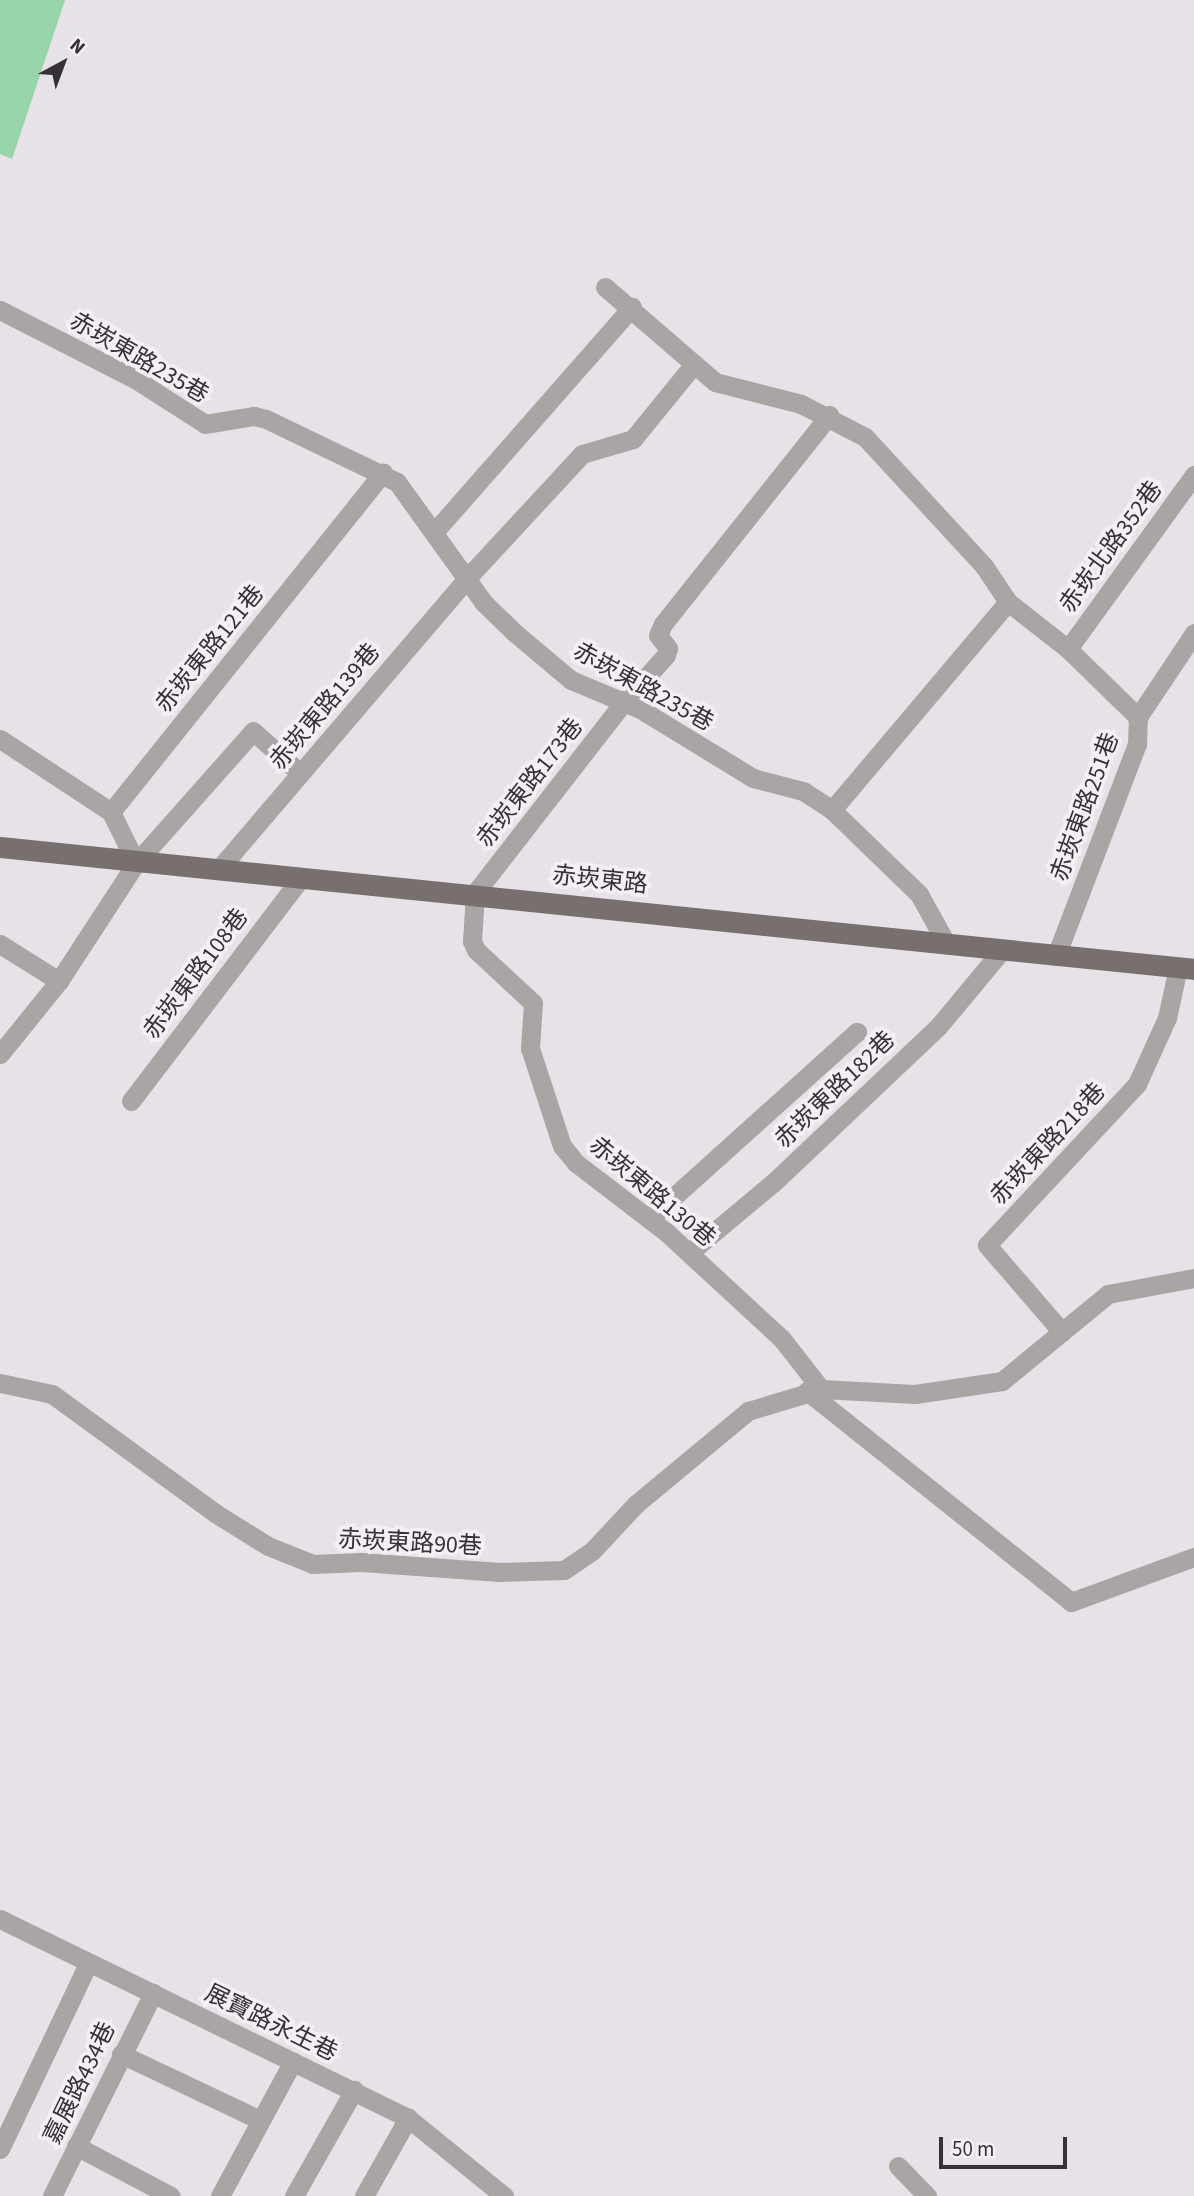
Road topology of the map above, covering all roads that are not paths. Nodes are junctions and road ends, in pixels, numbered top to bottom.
1 (605, 288) dead end
2 (632, 307) junction
3 (0, 310) edge
4 (694, 364) junction
5 (830, 415) junction
6 (383, 473) junction
7 (1194, 475) edge
8 (436, 530) junction
9 (469, 576) junction
10 (1009, 602) junction
11 (1194, 633) edge
12 (1068, 649) junction
13 (1194, 664) edge
14 (1166, 678) junction
15 (623, 703) junction
16 (1138, 717) junction
17 (0, 739) edge
18 (300, 773) junction
19 (832, 810) junction
20 (111, 812) junction
21 (0, 847) edge
22 (136, 863) junction
23 (218, 870) junction
24 (301, 878) junction
25 (475, 893) junction
26 (946, 943) junction
27 (0, 944) edge
28 (1002, 950) junction
29 (1056, 956) junction
30 (1186, 968) edge
31 (59, 981) junction
32 (858, 1031) dead end
33 (0, 1054) edge
34 (131, 1101) dead end
35 (649, 1219) junction
36 (689, 1253) junction
37 (1194, 1278) edge
38 (1062, 1332) junction
39 (0, 1383) edge
40 (814, 1390) junction
41 (1194, 1557) edge
42 (0, 1919) edge
43 (88, 1964) junction
44 (153, 1993) junction
45 (121, 2053) junction
46 (293, 2061) junction
47 (354, 2090) junction
48 (408, 2118) junction
49 (260, 2120) junction
50 (76, 2146) junction
51 (0, 2149) edge
52 (898, 2166) dead end
53 (52, 2196) edge
54 (171, 2196) edge
55 (220, 2196) edge
56 (294, 2196) edge
57 (364, 2196) edge
58 (504, 2196) edge
59 (927, 2196) edge

1 - 2 street
2 - 4 street
2 - 8 street
3 - 6 street, 赤崁東路235巷
4 - 5 street
4 - 9 street, 赤崁東路139巷
5 - 10 street
5 - 15 street, 赤崁東路173巷
6 - 8 street, 赤崁東路235巷
6 - 20 street, 赤崁東路121巷
7 - 12 street, 赤崁北路352巷
8 - 9 street, 赤崁東路235巷
9 - 15 street, 赤崁東路235巷
9 - 18 street, 赤崁東路139巷
10 - 12 street
10 - 19 street
11 - 14 street, 赤崁東路251巷
12 - 16 street
13 - 14 street, 赤崁東路251巷
14 - 16 street, 赤崁東路251巷
15 - 19 street, 赤崁東路235巷
15 - 25 street, 赤崁東路173巷
16 - 29 street, 赤崁東路251巷
17 - 20 street
18 - 22 street
18 - 23 street, 赤崁東路139巷
19 - 26 street, 赤崁東路235巷
20 - 22 street
21 - 22 main road, 赤崁東路
22 - 23 main road, 赤崁東路
22 - 31 street
23 - 24 main road, 赤崁東路
24 - 25 main road, 赤崁東路
24 - 34 street, 赤崁東路108巷
25 - 26 main road, 赤崁東路
25 - 35 street, 赤崁東路130巷
26 - 28 main road, 赤崁東路
27 - 31 street
28 - 29 main road, 赤崁東路
28 - 36 street, 赤崁東路182巷
29 - 30 main road, 赤崁東路
30 - 38 street, 赤崁東路218巷
31 - 33 street
32 - 35 street, 赤崁東路182巷
35 - 36 street, 赤崁東路130巷
36 - 40 street, 赤崁東路130巷
37 - 38 street
38 - 40 street
39 - 40 street, 赤崁東路90巷
40 - 41 street, 赤崁東路130巷
42 - 43 street, 展寶路永生巷
43 - 44 street, 展寶路永生巷
43 - 51 street
44 - 45 street, 嘉展路434巷
44 - 46 street, 展寶路永生巷
45 - 49 street
45 - 50 street, 嘉展路434巷
46 - 47 street, 展寶路永生巷
46 - 49 street
47 - 48 street, 展寶路永生巷
47 - 56 street
48 - 57 street
48 - 58 street, 展寶路永生巷
49 - 55 street
50 - 53 street, 嘉展路434巷
50 - 54 street
52 - 59 street

